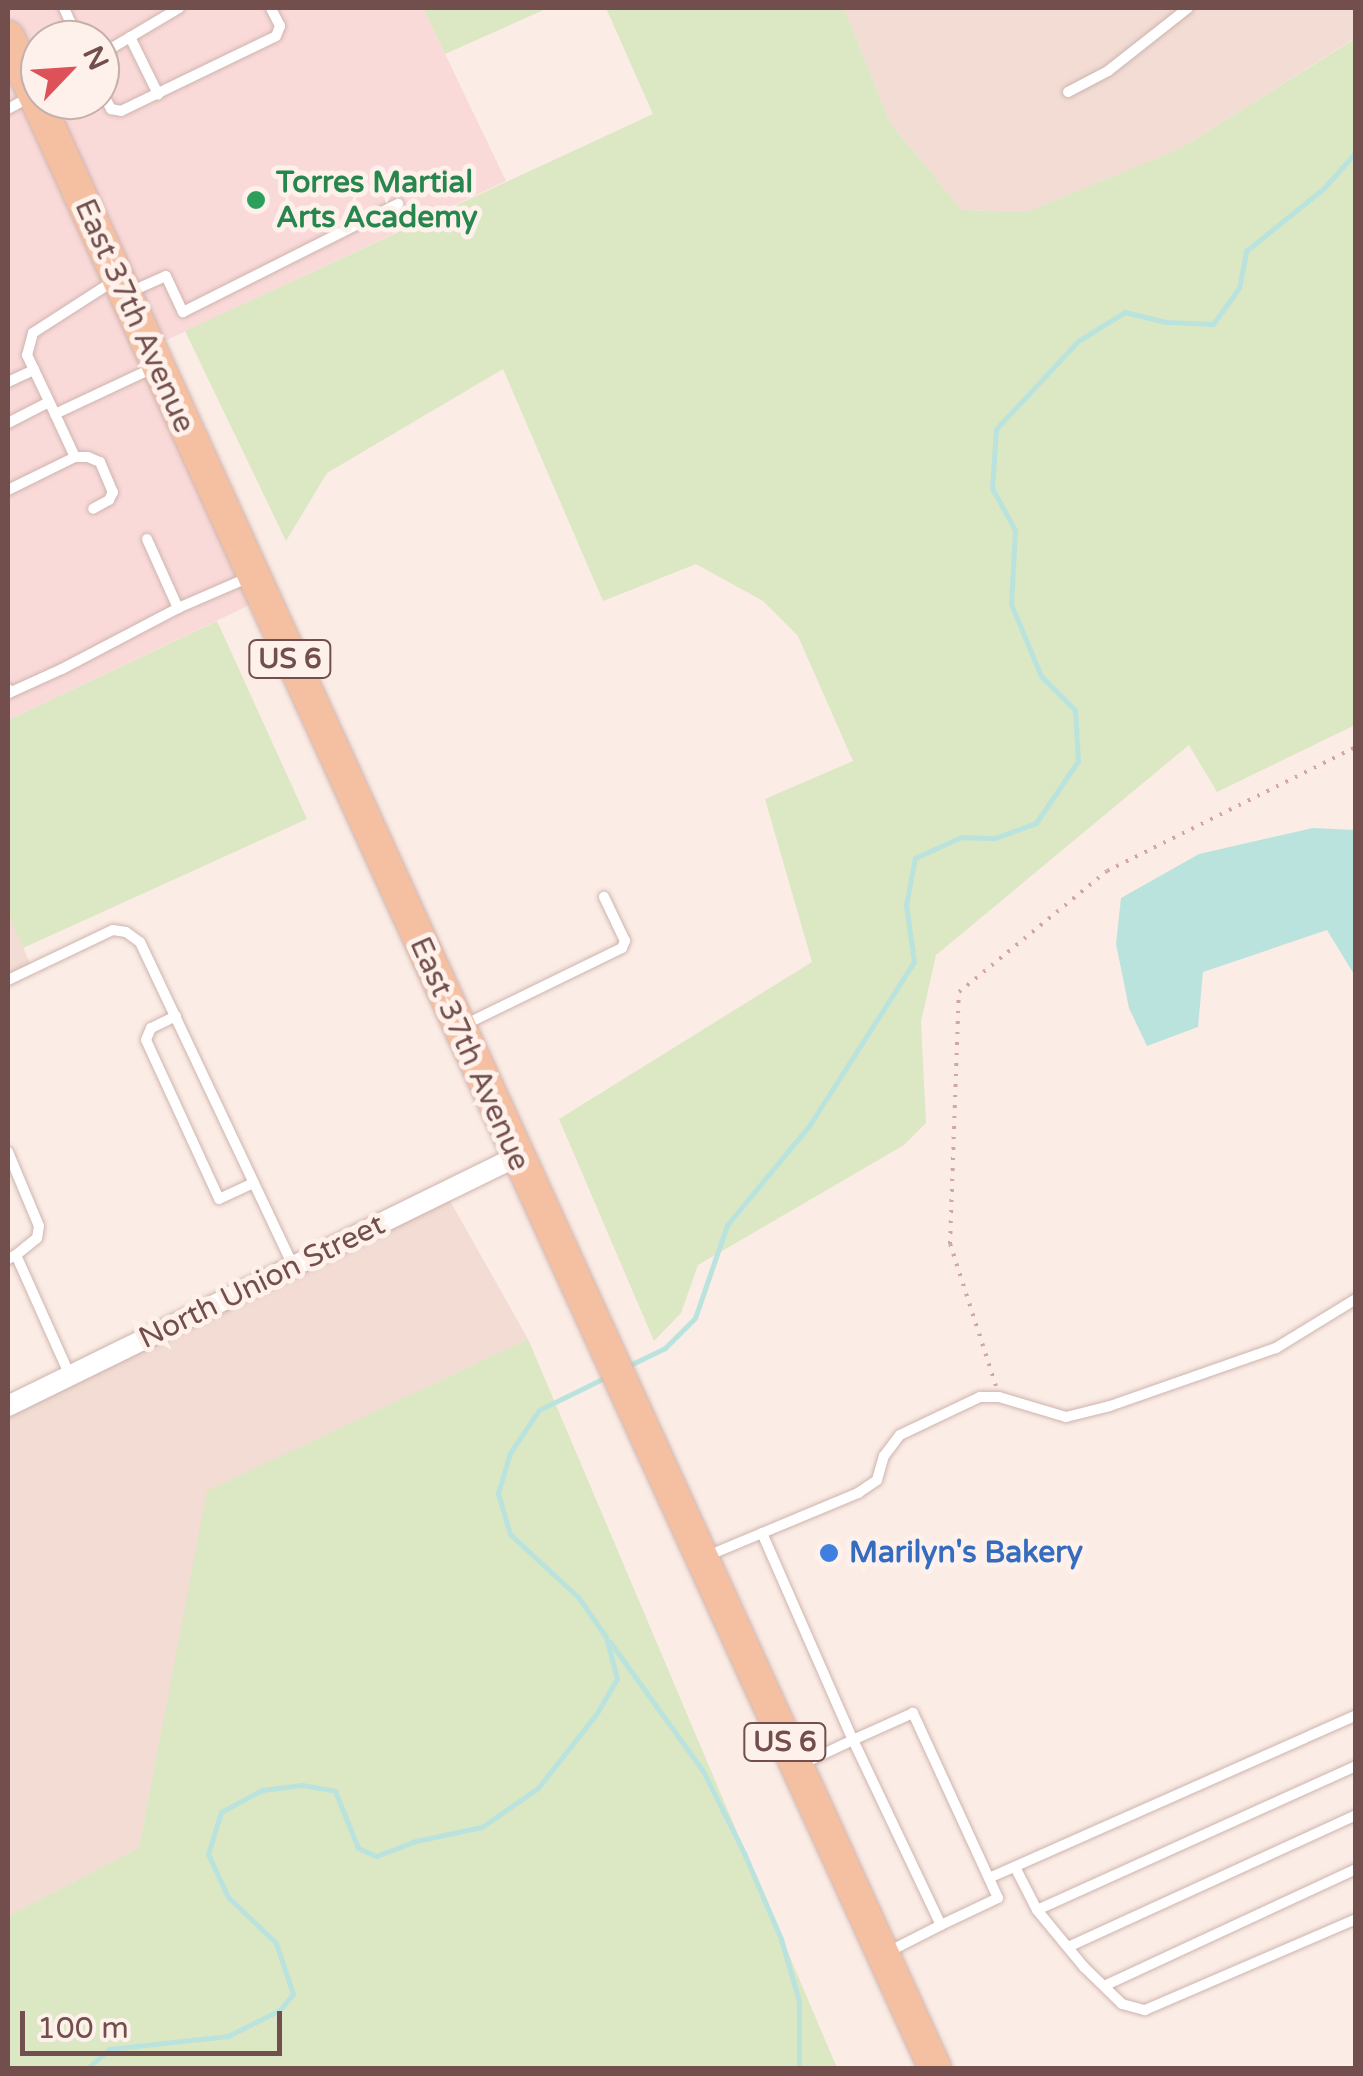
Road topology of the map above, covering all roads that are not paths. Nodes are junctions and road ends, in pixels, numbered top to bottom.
1 (179, 8) edge
2 (271, 8) edge
3 (1188, 8) edge
4 (8, 37) edge
5 (130, 37) junction
6 (120, 43) edge
7 (20, 76) edge
8 (1068, 92) dead end
9 (158, 94) junction
10 (120, 112) edge
11 (38, 120) edge
12 (398, 204) dead end
13 (121, 287) junction
14 (157, 366) junction
15 (34, 370) junction
16 (8, 382) edge
17 (49, 402) junction
18 (54, 414) junction
19 (8, 423) edge
20 (75, 457) junction
21 (8, 490) edge
22 (93, 509) dead end
23 (147, 538) dead end
24 (252, 576) junction
25 (178, 608) junction
26 (8, 689) edge
27 (604, 898) dead end
28 (8, 980) edge
29 (176, 1016) junction
30 (458, 1028) junction
31 (8, 1152) edge
32 (516, 1157) junction
33 (254, 1183) junction
34 (12, 1257) edge
35 (294, 1266) junction
36 (1356, 1299) edge
37 (70, 1376) junction
38 (8, 1406) edge
39 (762, 1533) junction
40 (701, 1558) junction
41 (1356, 1714) edge
42 (853, 1740) junction
43 (796, 1766) junction
44 (1356, 1766) edge
45 (1356, 1814) edge
46 (1014, 1867) junction
47 (1356, 1868) edge
48 (989, 1878) junction
49 (1037, 1910) junction
50 (1356, 1919) edge
51 (941, 1925) junction
52 (1068, 1947) junction
53 (884, 1955) junction
54 (1104, 1986) junction
55 (936, 2068) edge

1 - 5 lane
2 - 9 lane
3 - 8 lane
4 - 7 main road, East 37th Avenue / US 6
5 - 6 lane
5 - 9 lane
9 - 10 lane
11 - 13 main road, East 37th Avenue / US 6
12 - 13 lane
13 - 14 main road, East 37th Avenue / US 6
13 - 15 lane
14 - 18 lane
14 - 24 main road, East 37th Avenue / US 6
15 - 16 lane
15 - 17 lane
17 - 18 lane
17 - 19 lane
18 - 20 lane
20 - 21 lane
20 - 22 lane
23 - 25 lane
24 - 25 lane
24 - 30 main road, East 37th Avenue / US 6
25 - 26 lane
27 - 30 lane
28 - 29 lane
29 - 33 lane
29 - 33 lane
30 - 32 main road, East 37th Avenue / US 6
31 - 34 lane
32 - 35 street, North Union Street
32 - 40 main road, East 37th Avenue / US 6
33 - 35 lane
34 - 37 lane
35 - 37 street, North Union Street
36 - 39 lane
37 - 38 street, North Union Street
39 - 40 lane
39 - 42 lane
40 - 43 main road, East 37th Avenue / US 6
41 - 46 lane
42 - 43 lane
42 - 48 lane
42 - 51 lane
43 - 53 main road, East 37th Avenue / US 6
44 - 49 lane
45 - 52 lane
46 - 48 lane
46 - 49 lane
47 - 54 lane
48 - 51 lane
49 - 52 lane
50 - 54 lane
51 - 53 lane
52 - 54 lane
53 - 55 main road, East 37th Avenue / US 6

